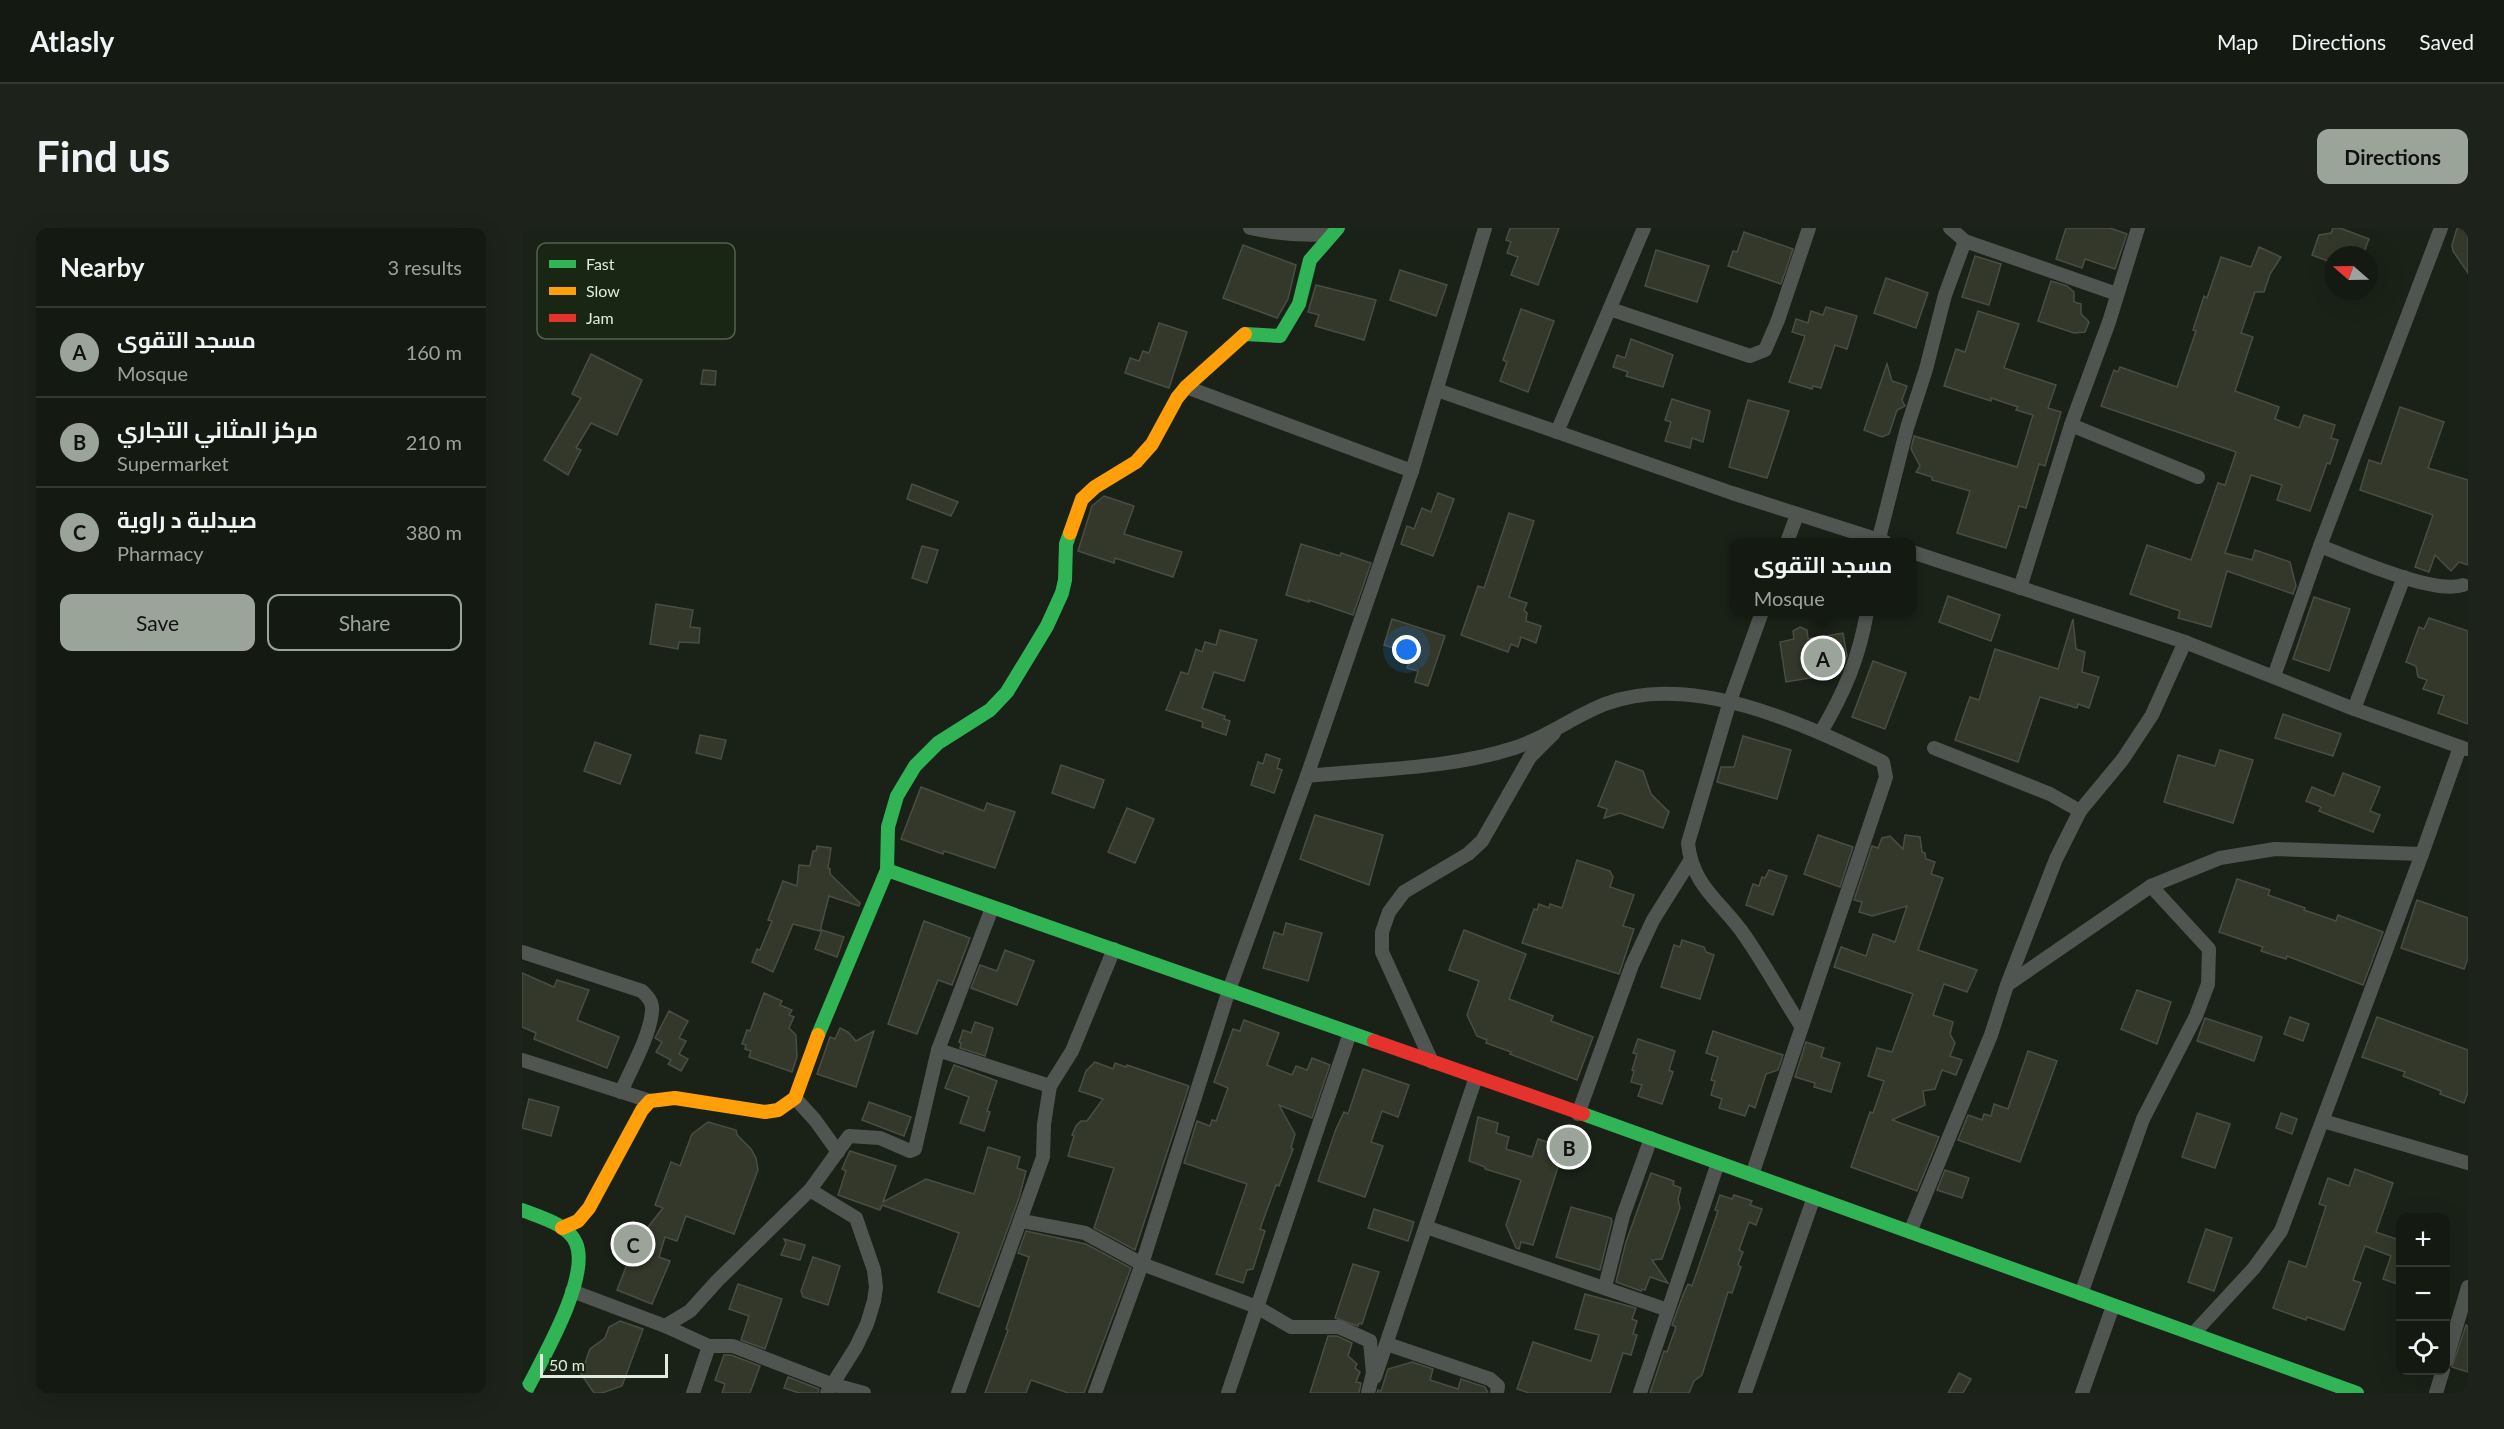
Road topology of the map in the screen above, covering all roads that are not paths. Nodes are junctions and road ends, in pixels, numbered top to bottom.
1 (1250, 228) edge
2 (1485, 228) edge
3 (1644, 228) edge
4 (1809, 228) edge
5 (1950, 228) edge
6 (2138, 228) edge
7 (2441, 228) edge
8 (1335, 231) edge
9 (1965, 241) junction
10 (2117, 294) junction
11 (1610, 309) junction
12 (1186, 387) junction
13 (1437, 390) junction
14 (2071, 425) junction
15 (1557, 432) junction
16 (1412, 471) junction
17 (2198, 477) dead end
18 (1797, 515) junction
19 (1789, 538) edge
20 (1869, 538) edge
21 (1882, 538) edge
22 (2320, 546) junction
23 (1916, 554) edge
24 (2404, 578) junction
25 (2463, 585) dead end
26 (2020, 588) junction
27 (1761, 616) edge
28 (1866, 616) edge
29 (2185, 642) junction
30 (2274, 676) junction
31 (1730, 701) junction
32 (2354, 709) junction
33 (1560, 727) junction
34 (1821, 732) junction
35 (1934, 748) dead end
36 (2464, 748) edge
37 (1307, 776) junction
38 (2079, 810) junction
39 (2422, 854) junction
40 (1690, 861) junction
41 (887, 870) junction
42 (2151, 886) junction
43 (992, 908) junction
44 (1114, 949) junction
45 (522, 952) edge
46 (2007, 985) junction
47 (1229, 990) junction
48 (1801, 1026) junction
49 (1350, 1033) junction
50 (938, 1050) junction
51 (522, 1060) edge
52 (1432, 1062) junction
53 (1476, 1077) junction
54 (1050, 1086) junction
55 (621, 1092) junction
56 (795, 1098) junction
57 (650, 1101) junction
58 (1578, 1114) junction
59 (2323, 1121) junction
60 (1651, 1138) junction
61 (838, 1152) junction
62 (1718, 1163) junction
63 (2468, 1163) edge
64 (1752, 1175) junction
65 (810, 1190) junction
66 (1814, 1197) junction
67 (522, 1210) edge
68 (1022, 1221) junction
69 (1426, 1227) junction
70 (562, 1228) junction
71 (1910, 1232) junction
72 (1142, 1264) junction
73 (1605, 1287) junction
74 (2468, 1287) edge
75 (572, 1291) junction
76 (2081, 1294) junction
77 (2113, 1306) junction
78 (1257, 1307) junction
79 (1668, 1310) junction
80 (665, 1326) junction
81 (2193, 1334) junction
82 (1387, 1344) junction
83 (2450, 1345) edge
84 (709, 1346) junction
85 (2442, 1375) edge
86 (829, 1388) edge
87 (525, 1393) edge
88 (693, 1393) edge
89 (864, 1393) edge
90 (958, 1393) edge
91 (1095, 1393) edge
92 (1228, 1393) edge
93 (1369, 1393) edge
94 (1497, 1393) edge
95 (1640, 1393) edge
96 (1745, 1393) edge
97 (2082, 1393) edge
98 (2357, 1393) edge
99 (2436, 1393) edge

1 - 8 street
2 - 13 street
3 - 11 street
4 - 11 street
5 - 9 street
6 - 10 street
7 - 22 street
8 - 12 street
9 - 10 street
9 - 21 street
10 - 14 street
11 - 15 street
12 - 16 street
12 - 41 street
13 - 15 street
13 - 16 street
14 - 17 street
14 - 26 street
15 - 18 street
16 - 37 street
18 - 19 street
18 - 20 street
22 - 24 street
22 - 30 street
23 - 26 street
24 - 25 street
24 - 32 street
26 - 29 street
27 - 31 street
28 - 34 street
29 - 30 street
29 - 38 street
30 - 32 street
31 - 33 street
31 - 34 street
31 - 40 street
32 - 36 street
33 - 37 street
33 - 52 street
34 - 48 street
35 - 38 street
36 - 39 street
37 - 47 street
38 - 46 street
39 - 42 street
39 - 59 street
40 - 48 street
40 - 58 street
41 - 43 street
41 - 56 street
42 - 46 street
42 - 76 street
43 - 44 street
43 - 50 street
44 - 47 street
44 - 54 street
45 - 55 street
46 - 71 street
47 - 49 street
47 - 72 street
48 - 64 street
49 - 52 street
49 - 78 street
50 - 54 street
50 - 61 street
51 - 55 street
52 - 53 street
53 - 58 street
53 - 69 street
54 - 68 street
55 - 57 street
56 - 57 street
56 - 61 street
57 - 70 street
58 - 60 street
59 - 63 street
59 - 81 street
60 - 62 street
60 - 73 street
61 - 65 street
62 - 64 street
62 - 79 street
64 - 66 street
65 - 80 street
65 - 86 street
66 - 71 street
66 - 96 street
67 - 70 street
68 - 72 street
68 - 90 street
69 - 73 street
69 - 82 street
70 - 75 street
71 - 76 street
72 - 78 street
72 - 91 street
73 - 79 street
74 - 83 street
75 - 80 street
75 - 87 street
76 - 77 street
77 - 81 street
77 - 97 street
78 - 92 street
78 - 93 street
79 - 95 street
80 - 84 street
81 - 98 street
82 - 93 street
82 - 94 street
84 - 86 street
84 - 88 street
85 - 99 street
86 - 89 street

